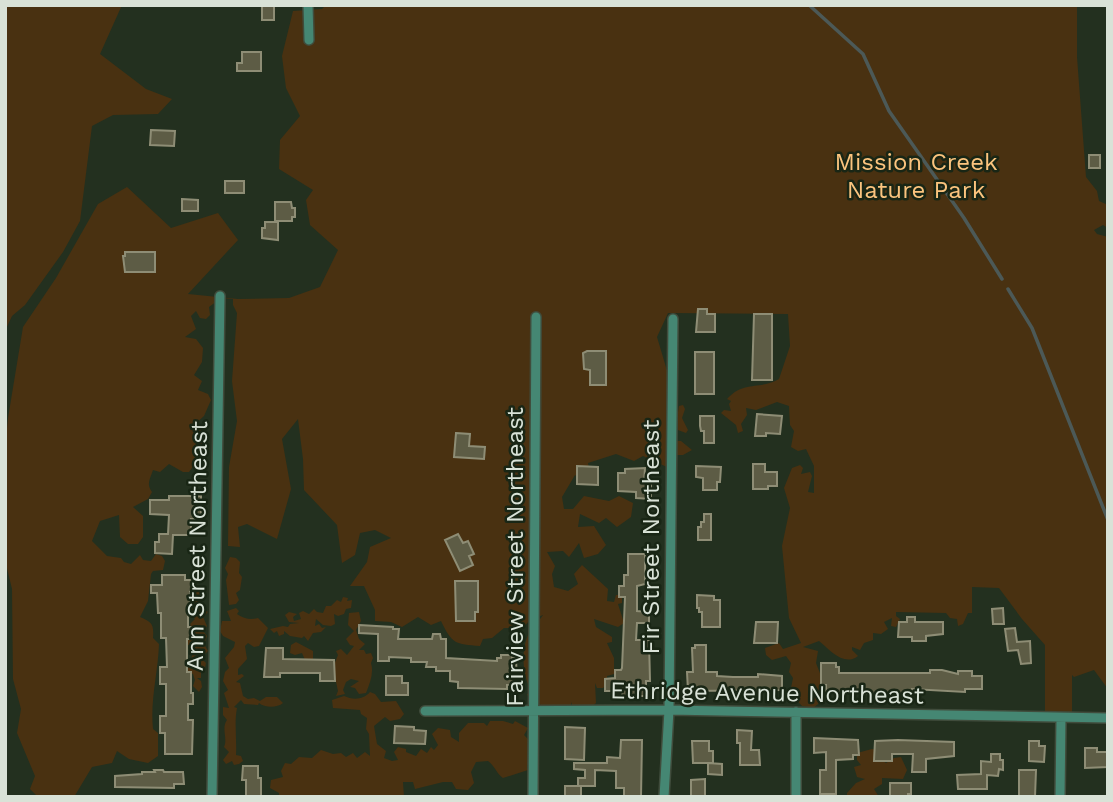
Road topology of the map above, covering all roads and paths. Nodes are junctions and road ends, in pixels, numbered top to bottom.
1 (308, 5) edge
2 (309, 40) dead end
3 (219, 296) dead end
4 (536, 317) dead end
5 (673, 319) dead end
6 (533, 709) junction
7 (669, 710) junction
8 (425, 711) dead end
9 (796, 712) junction
10 (1061, 718) junction
11 (1108, 718) edge
12 (212, 797) edge
13 (533, 797) edge
14 (664, 797) edge
15 (796, 797) edge
16 (1060, 797) edge

1 - 2 street
3 - 12 street, Ann Street Northeast
4 - 6 street, Fairview Street Northeast
5 - 7 street, Fir Street Northeast
6 - 7 street, Ethridge Avenue Northeast
6 - 8 street, Ethridge Avenue Northeast
6 - 13 street, Fairview Street Northeast
7 - 9 street, Ethridge Avenue Northeast
7 - 14 street, Fir Street Northeast
9 - 10 street, Ethridge Avenue Northeast
9 - 15 street
10 - 11 street, Ethridge Avenue Northeast
10 - 16 street

